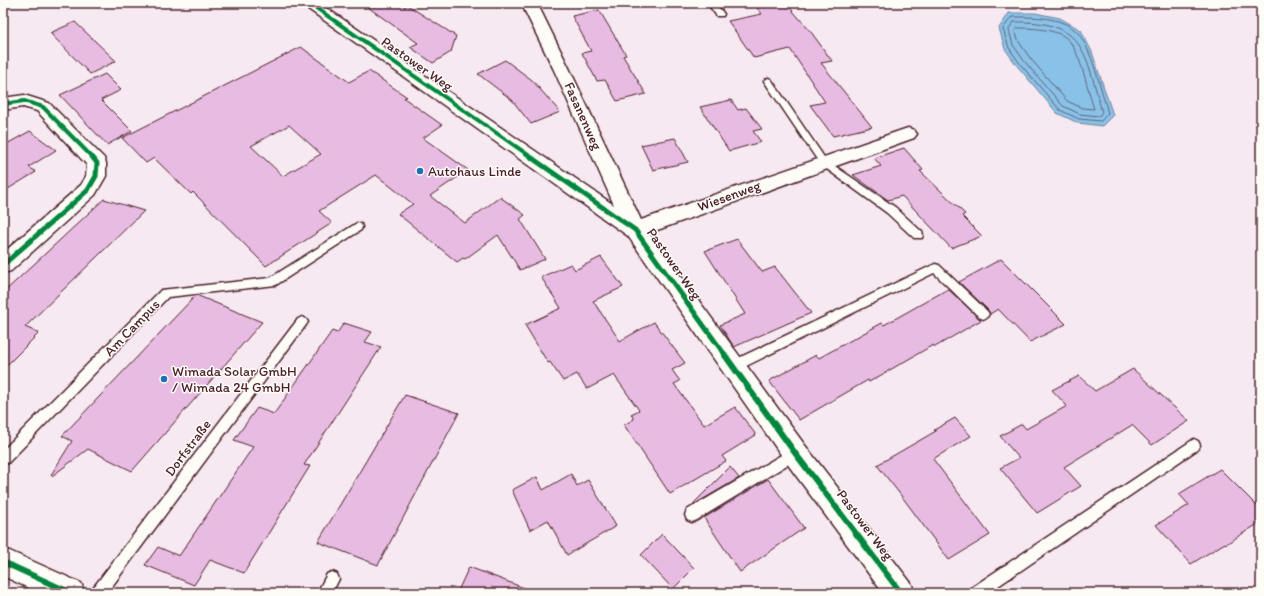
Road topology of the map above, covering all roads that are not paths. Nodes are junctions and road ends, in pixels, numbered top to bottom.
1 (309, 3) edge
2 (529, 3) edge
3 (711, 3) edge
4 (720, 14) dead end
5 (768, 81) dead end
6 (3, 104) edge
7 (908, 134) dead end
8 (823, 162) junction
9 (357, 227) dead end
10 (635, 230) junction
11 (918, 235) dead end
12 (3, 265) edge
13 (983, 314) dead end
14 (302, 322) dead end
15 (732, 367) junction
16 (1194, 445) dead end
17 (795, 453) junction
18 (3, 459) edge
19 (692, 515) dead end
20 (3, 562) edge
21 (332, 579) dead end
22 (71, 593) edge
23 (98, 593) edge
24 (324, 593) edge
25 (901, 593) edge
26 (976, 593) edge

1 - 10 street, Pastower Weg
2 - 10 street, Fasanenweg
3 - 4 lane
5 - 8 lane
6 - 12 street
7 - 8 street, Wiesenweg
8 - 10 street, Wiesenweg
8 - 11 lane
9 - 18 lane, Am Campus
10 - 15 street, Pastower Weg
13 - 15 lane
14 - 23 lane, Dorfstraße
15 - 17 street, Pastower Weg
16 - 26 lane
17 - 19 lane
17 - 25 street, Pastower Weg
20 - 22 street
21 - 24 lane

